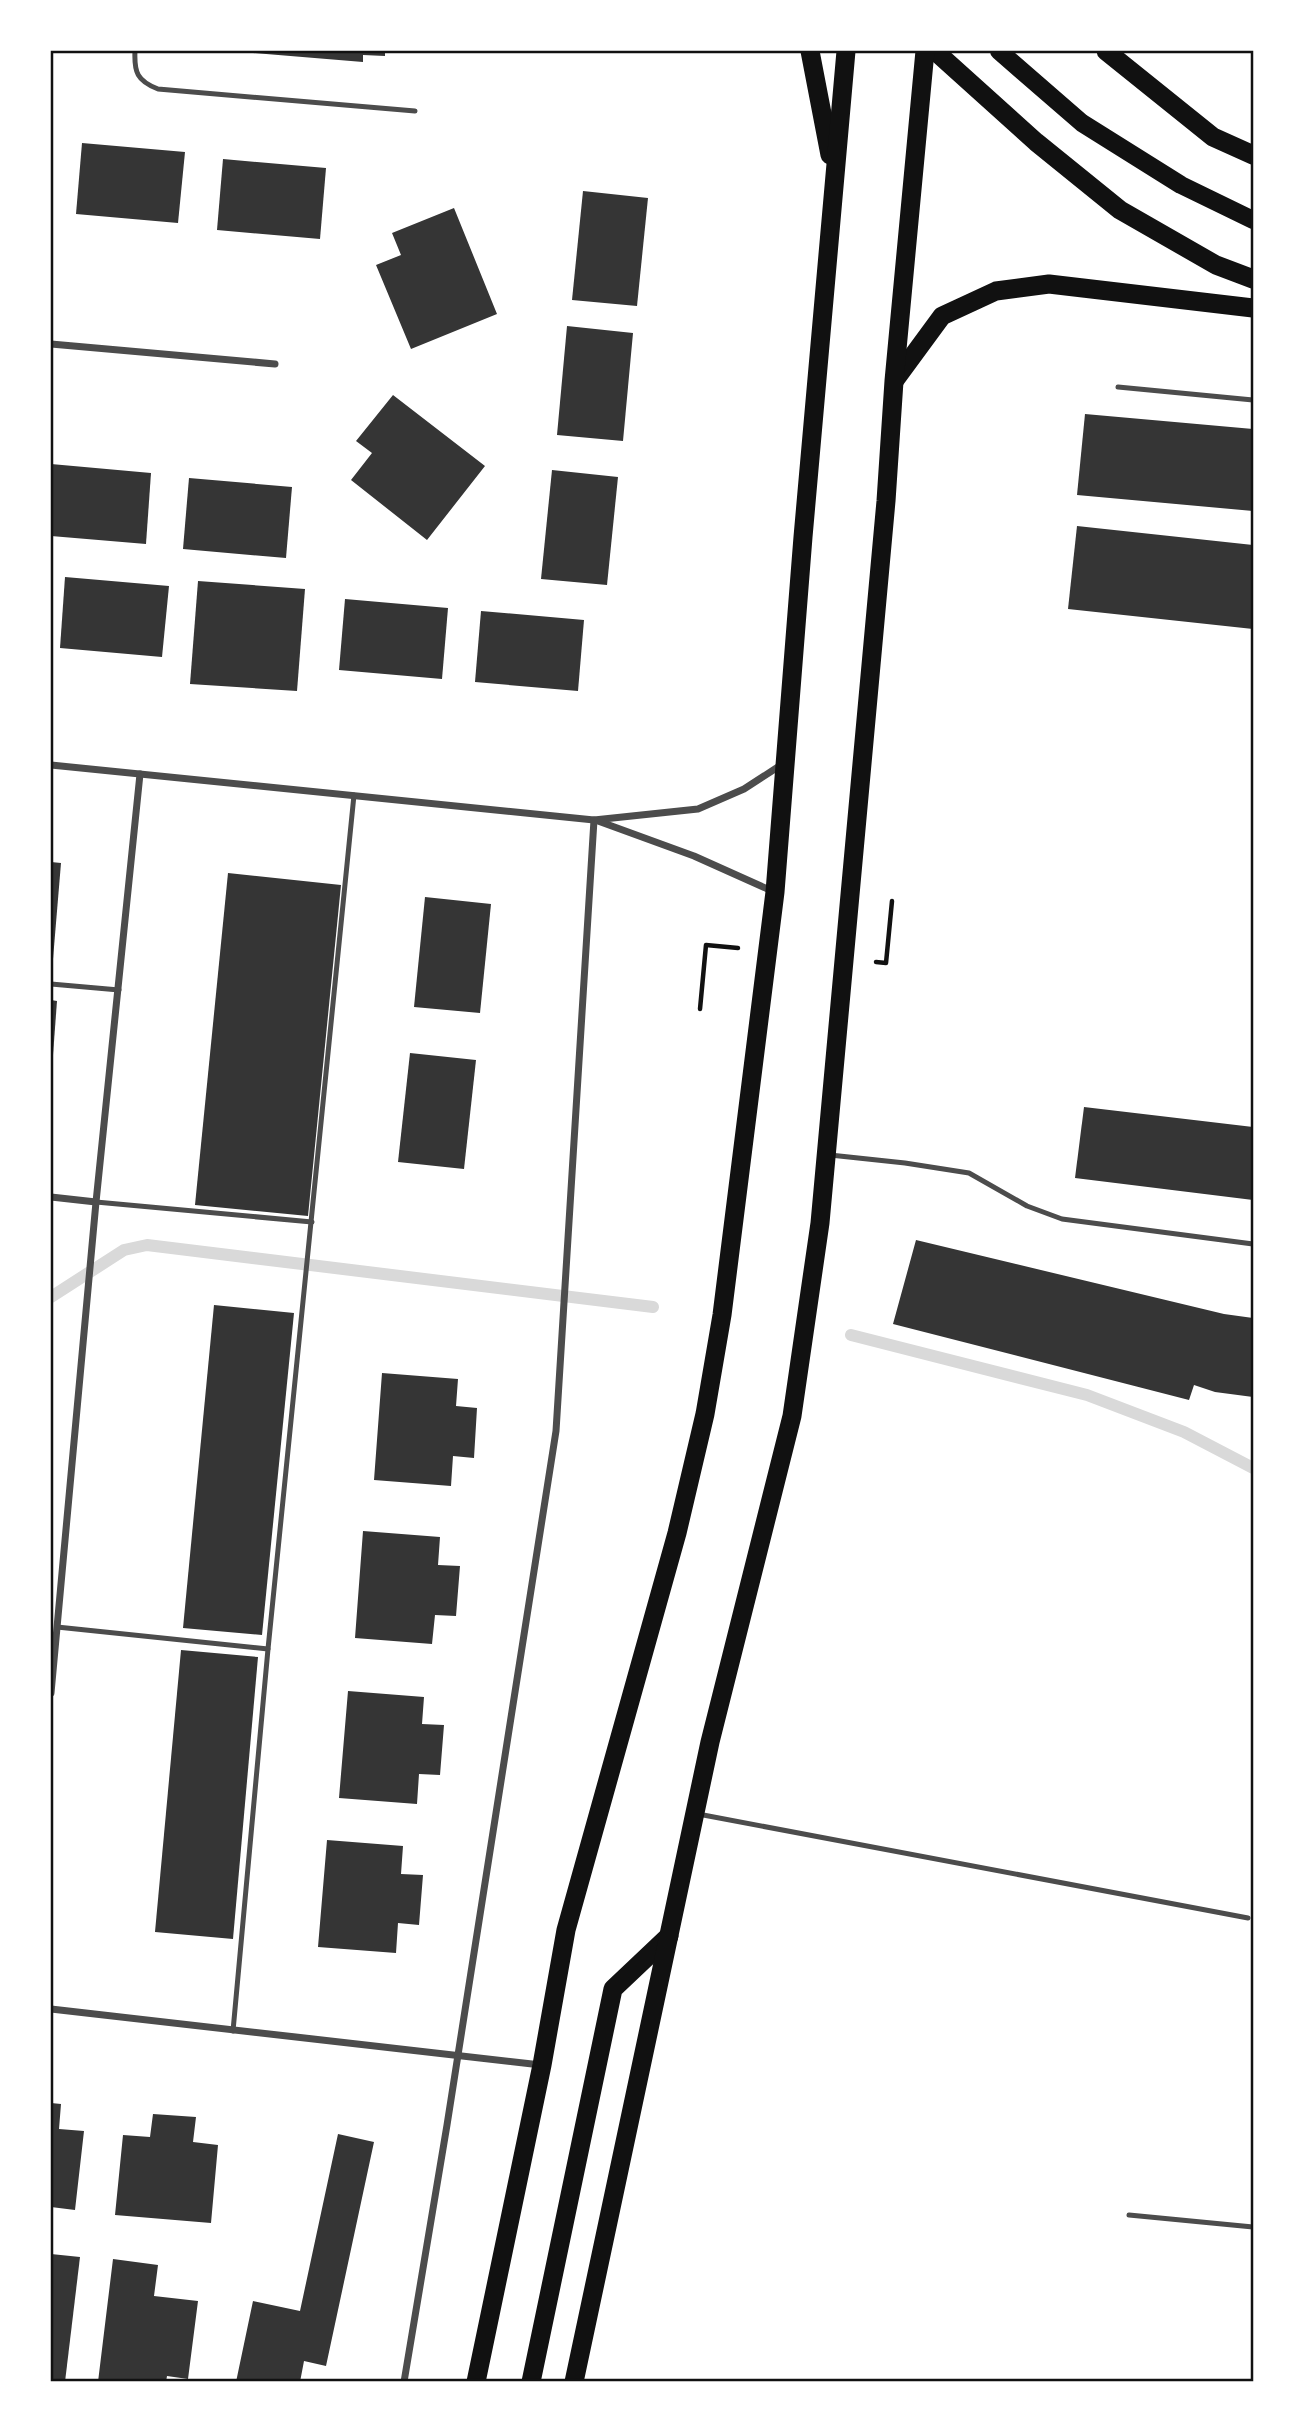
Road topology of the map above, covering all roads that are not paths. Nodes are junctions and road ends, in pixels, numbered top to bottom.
1 (135, 51) edge
2 (810, 51) edge
3 (846, 51) edge
4 (925, 51) edge
5 (935, 51) edge
6 (999, 51) edge
7 (1106, 51) edge
8 (415, 111) dead end
9 (1253, 155) edge
10 (835, 180) junction
11 (1253, 220) edge
12 (1253, 279) edge
13 (1253, 308) edge
14 (51, 344) edge
15 (275, 364) dead end
16 (894, 381) junction
17 (1118, 387) dead end
18 (1253, 400) edge
19 (785, 763) junction
20 (51, 765) edge
21 (140, 774) junction
22 (354, 796) junction
23 (594, 820) junction
24 (775, 892) junction
25 (51, 984) edge
26 (119, 990) junction
27 (826, 1155) junction
28 (51, 1197) edge
29 (96, 1202) junction
30 (312, 1222) junction
31 (1253, 1244) edge
32 (57, 1627) junction
33 (268, 1649) junction
34 (51, 1693) edge
35 (695, 1813) junction
36 (1248, 1918) dead end
37 (669, 1936) junction
38 (51, 2009) edge
39 (233, 2031) junction
40 (458, 2056) junction
41 (542, 2065) junction
42 (1129, 2215) dead end
43 (1253, 2227) edge
44 (404, 2382) edge
45 (477, 2382) edge
46 (531, 2382) edge
47 (574, 2382) edge

1 - 8 lane
2 - 10 highway
3 - 10 highway
4 - 16 highway
5 - 12 highway
6 - 11 main road
7 - 9 highway
10 - 19 highway
13 - 16 highway
14 - 15 street
16 - 27 highway
17 - 18 lane
19 - 23 street
19 - 24 highway
20 - 21 street
21 - 22 street
21 - 26 street
22 - 23 street
22 - 30 lane
23 - 24 street
23 - 40 street
24 - 41 highway
25 - 26 lane
26 - 29 street
27 - 31 lane
27 - 35 highway
28 - 29 street
29 - 30 lane
29 - 32 street
30 - 33 lane
32 - 33 lane
32 - 34 street
33 - 39 lane
35 - 36 lane
35 - 37 highway
37 - 46 highway
37 - 47 highway
38 - 39 street
39 - 40 street
40 - 41 street
40 - 44 street
41 - 45 highway
42 - 43 lane

